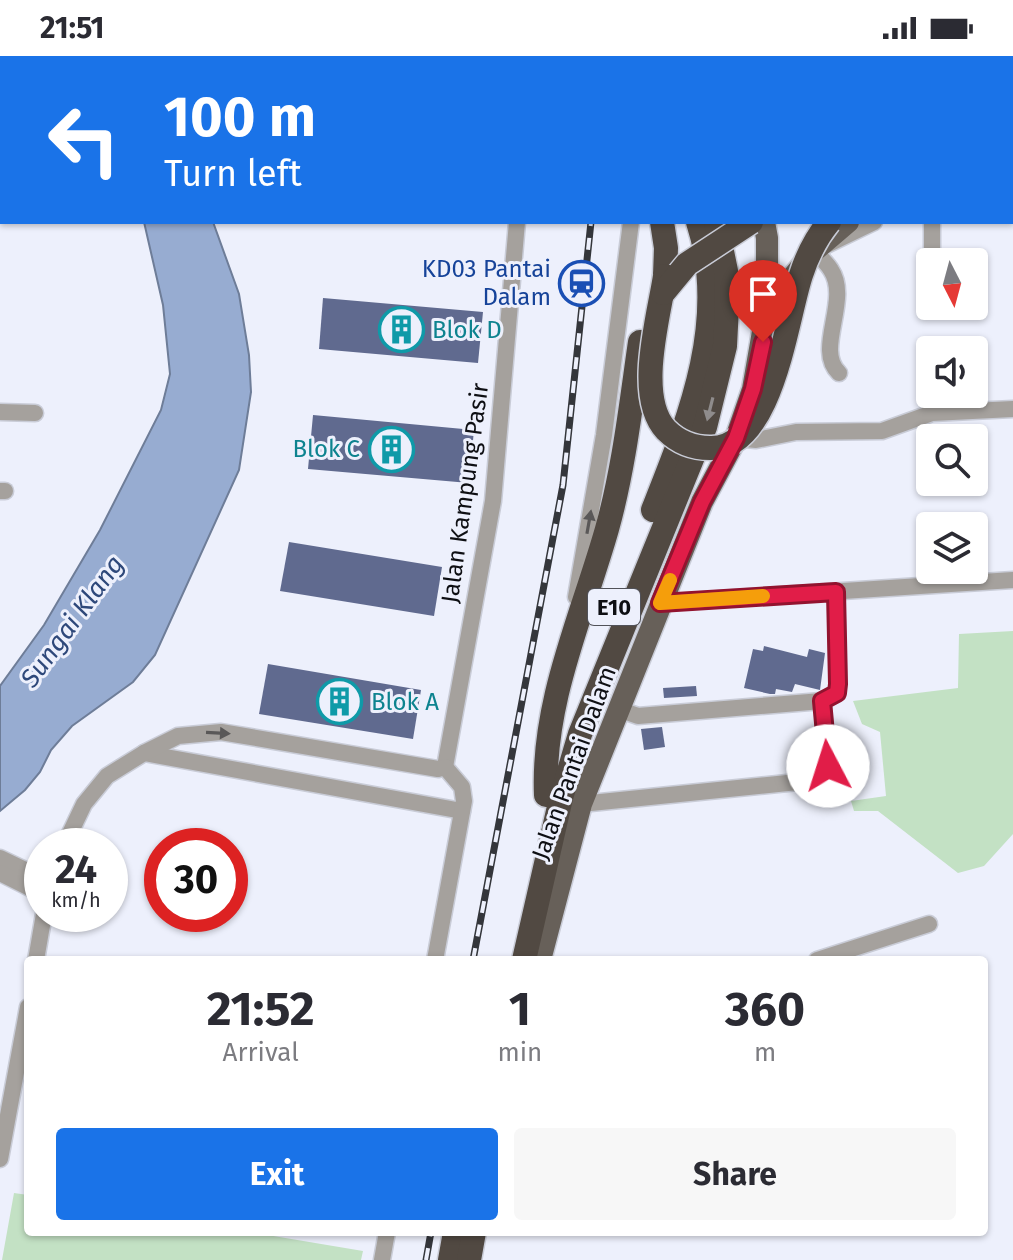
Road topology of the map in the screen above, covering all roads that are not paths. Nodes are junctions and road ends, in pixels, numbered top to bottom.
1 (517, 224) edge
2 (631, 224) edge
3 (662, 224) edge
4 (705, 224) edge
5 (705, 224) edge
6 (748, 224) edge
7 (764, 224) edge
8 (828, 224) edge
9 (846, 224) edge
10 (870, 224) edge
11 (932, 224) edge
12 (932, 248) edge
13 (811, 254) junction
14 (767, 259) junction
15 (767, 309) junction
16 (839, 373) dead end
17 (1013, 409) edge
18 (0, 412) edge
19 (35, 413) dead end
20 (736, 438) junction
21 (1013, 580) edge
22 (836, 592) junction
23 (660, 603) junction
24 (566, 654) junction
25 (822, 701) junction
26 (618, 709) junction
27 (144, 753) junction
28 (445, 767) junction
29 (546, 795) junction
30 (581, 804) junction
31 (462, 811) junction
32 (73, 828) edge
33 (5, 868) edge
34 (24, 881) edge
35 (929, 924) dead end
36 (41, 932) edge
37 (37, 956) edge
38 (436, 956) edge
39 (508, 956) edge
40 (525, 956) edge
41 (541, 956) edge
42 (829, 956) edge
43 (24, 1029) edge
44 (0, 1159) edge
45 (386, 1236) edge
46 (454, 1236) edge
47 (473, 1236) edge
48 (382, 1260) edge
49 (450, 1260) edge
50 (469, 1260) edge

1 - 28 street, Jalan Kampung Pasir
24 -> 2 street, Jalan Pantai Dalam
3 - 8 highway, bridge
4 - 29 highway, E10
5 -> 40 highway, E10
6 - 24 highway, bridge
7 - 14 main road, Jalan Pantai Dalam
9 - 13 main road
10 - 13 street
11 - 12 street
13 - 14 main road
13 - 15 main road
13 - 16 street
14 - 15 main road, Jalan Pantai Dalam
15 - 20 main road, Jalan Pantai Dalam
17 - 20 street
18 - 19 street
20 - 23 main road, Jalan Pantai Dalam
21 - 22 street
22 - 23 street
22 - 25 street
23 - 26 main road, Jalan Pantai Dalam
24 - 29 highway
25 - 26 street
25 - 30 street
26 - 30 main road, Jalan Pantai Dalam
27 -> 28 street
27 - 31 street
27 - 32 street
28 - 31 street
29 - 39 highway, E10
30 - 41 main road, Jalan Pantai Dalam
31 - 38 street
33 - 34 street
35 - 42 street
36 - 37 street
43 - 44 street
45 - 48 street
46 - 49 highway
47 - 50 highway

